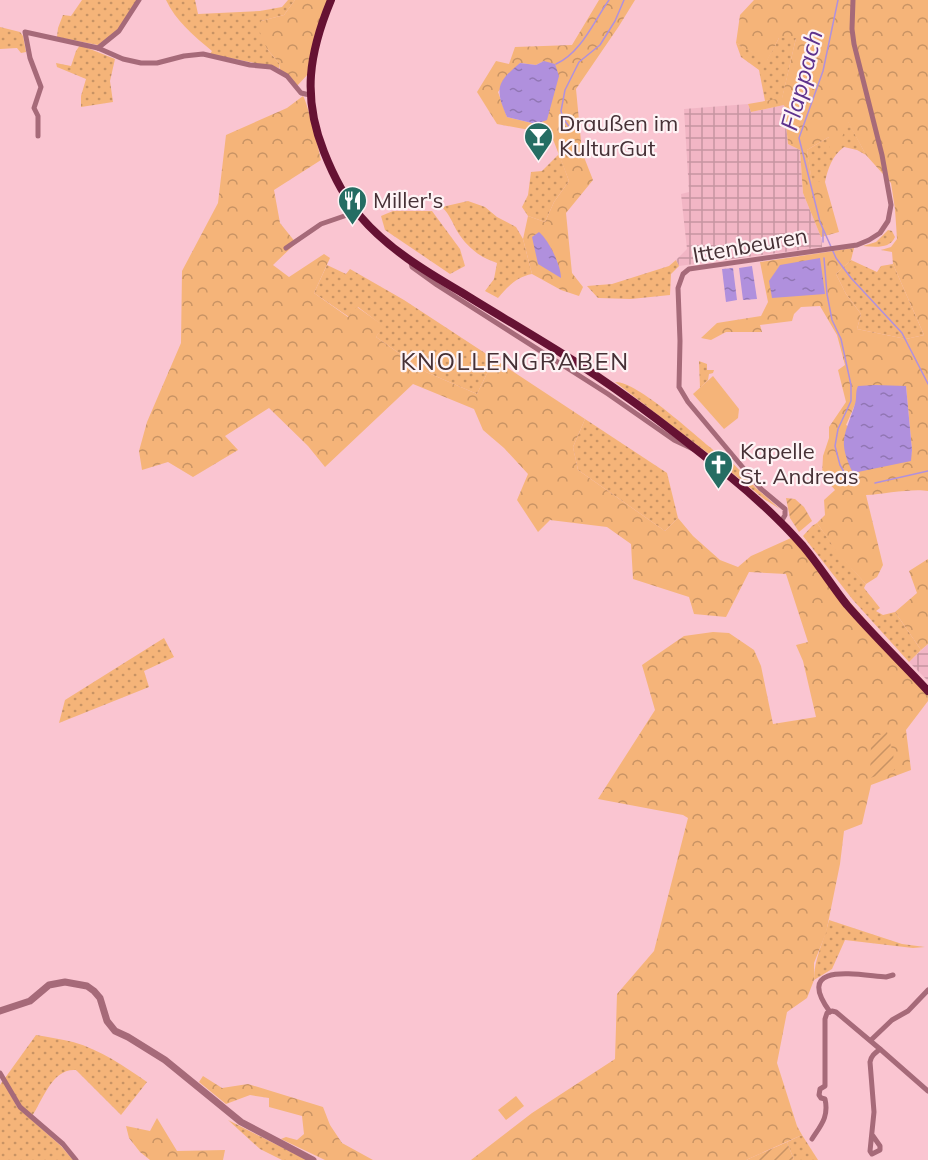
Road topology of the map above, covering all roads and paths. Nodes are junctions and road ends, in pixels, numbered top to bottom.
1 (139, 0) edge
2 (331, 0) edge
3 (853, 0) edge
4 (98, 48) junction
5 (306, 94) junction
6 (38, 136) dead end
7 (354, 212) junction
8 (286, 248) dead end
9 (781, 522) junction
10 (928, 691) edge
11 (893, 975) dead end
12 (928, 990) edge
13 (0, 1011) edge
14 (830, 1011) junction
15 (872, 1040) junction
16 (880, 1049) junction
17 (0, 1073) edge
18 (928, 1091) edge
19 (873, 1136) dead end
20 (812, 1139) dead end
21 (76, 1160) edge
22 (313, 1160) edge

1 - 4 street
2 - 5 main road
3 - 9 street, Ittenbeuren
4 - 5 street
4 - 6 street
5 - 7 main road
7 - 8 street
7 - 9 main road
9 - 10 main road
11 - 14 street
12 - 15 street
13 - 22 street
14 - 15 street
14 - 20 street
15 - 16 street
16 - 18 street
16 - 19 street
17 - 21 street

